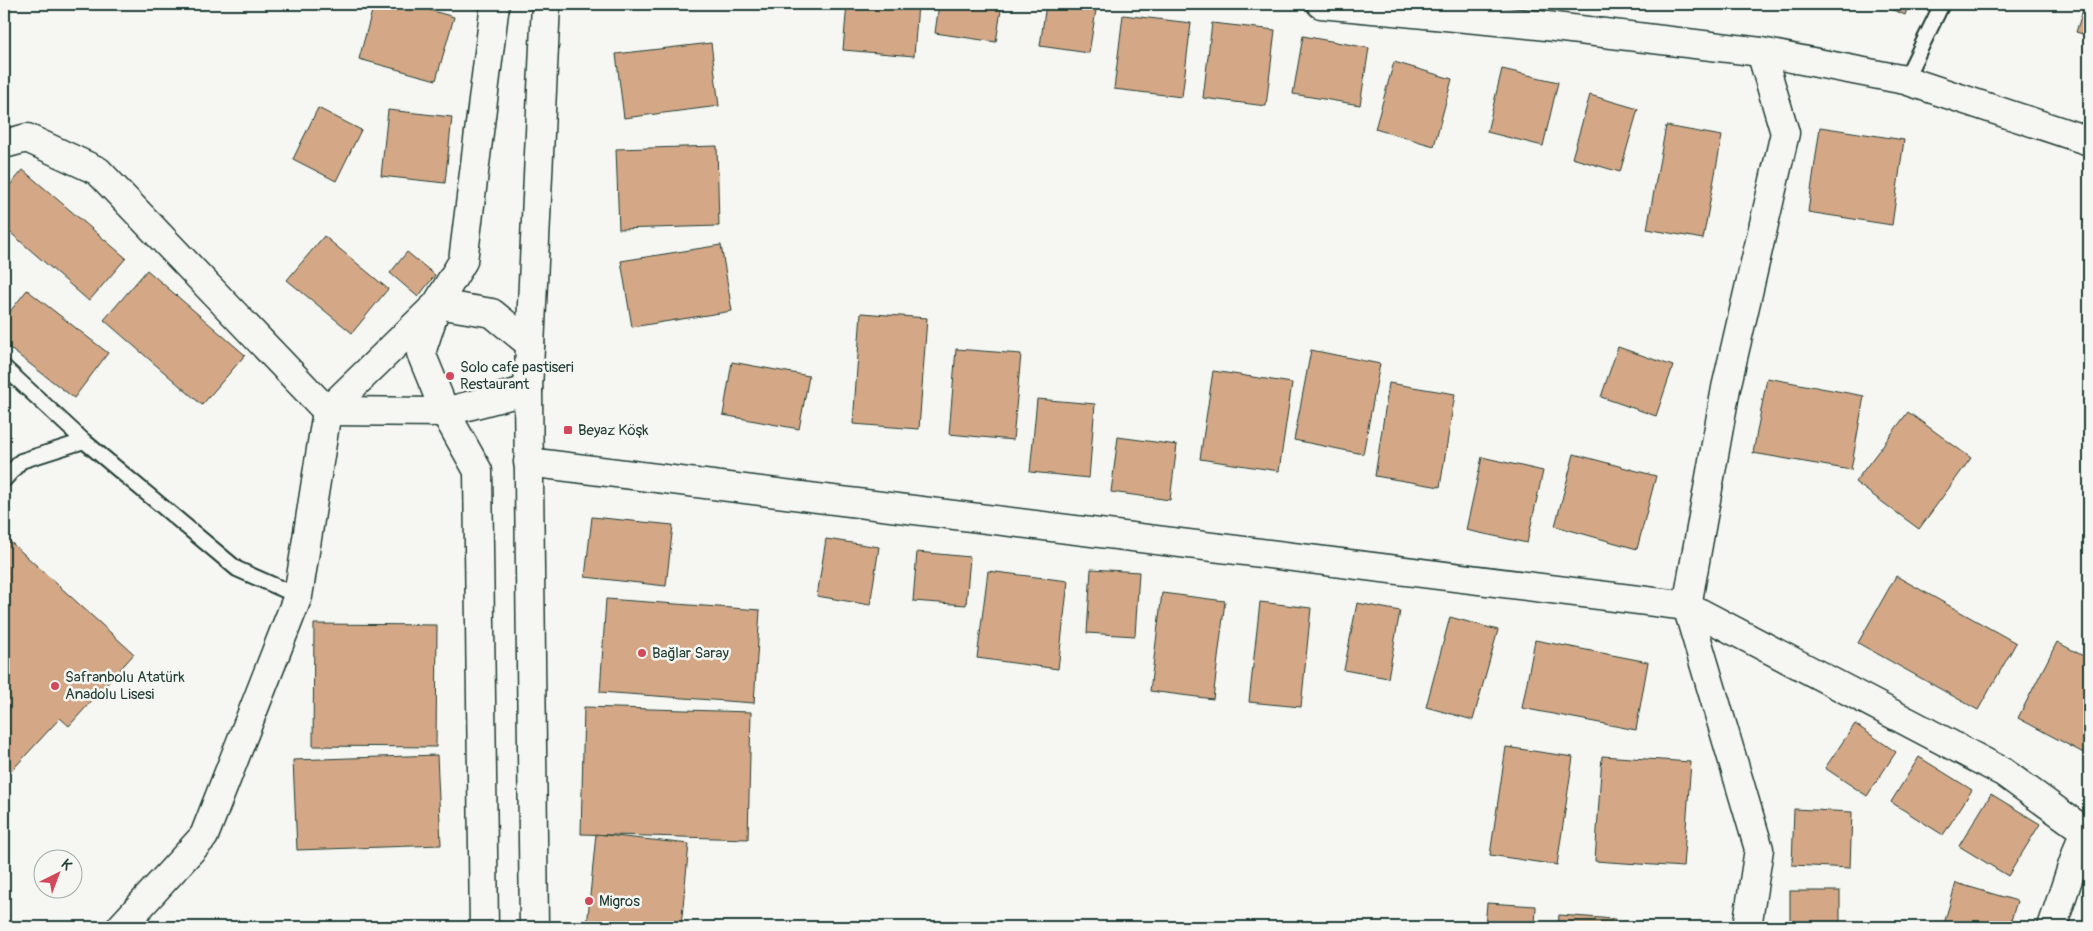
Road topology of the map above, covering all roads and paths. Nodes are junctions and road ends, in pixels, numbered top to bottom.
1 (494, 4) edge
2 (546, 4) edge
3 (1321, 4) edge
4 (1942, 4) edge
5 (1532, 14) edge
6 (1761, 52) junction
7 (1905, 80) junction
8 (2089, 141) edge
9 (4, 144) edge
10 (437, 304) junction
11 (530, 344) junction
12 (4, 367) edge
13 (528, 390) junction
14 (327, 411) junction
15 (445, 412) junction
16 (84, 441) junction
17 (528, 462) junction
18 (4, 480) edge
19 (298, 596) junction
20 (1688, 606) junction
21 (2087, 832) edge
22 (122, 927) edge
23 (484, 927) edge
24 (534, 927) edge
25 (1747, 927) edge
26 (2052, 927) edge

1 - 10 street
2 - 11 street
3 - 5 street
4 - 7 lane
5 - 6 street
6 - 7 street
6 - 20 street
7 - 8 street
9 - 14 street
10 - 11 street
10 - 14 street
10 - 15 street
11 - 13 street
12 - 16 lane
13 - 15 street
13 - 17 street
14 - 15 street
14 - 19 street
15 - 23 street
16 - 18 lane
16 - 19 lane
17 - 20 street
17 - 24 street
19 - 22 street
20 - 21 street
20 - 25 street
21 - 26 street

